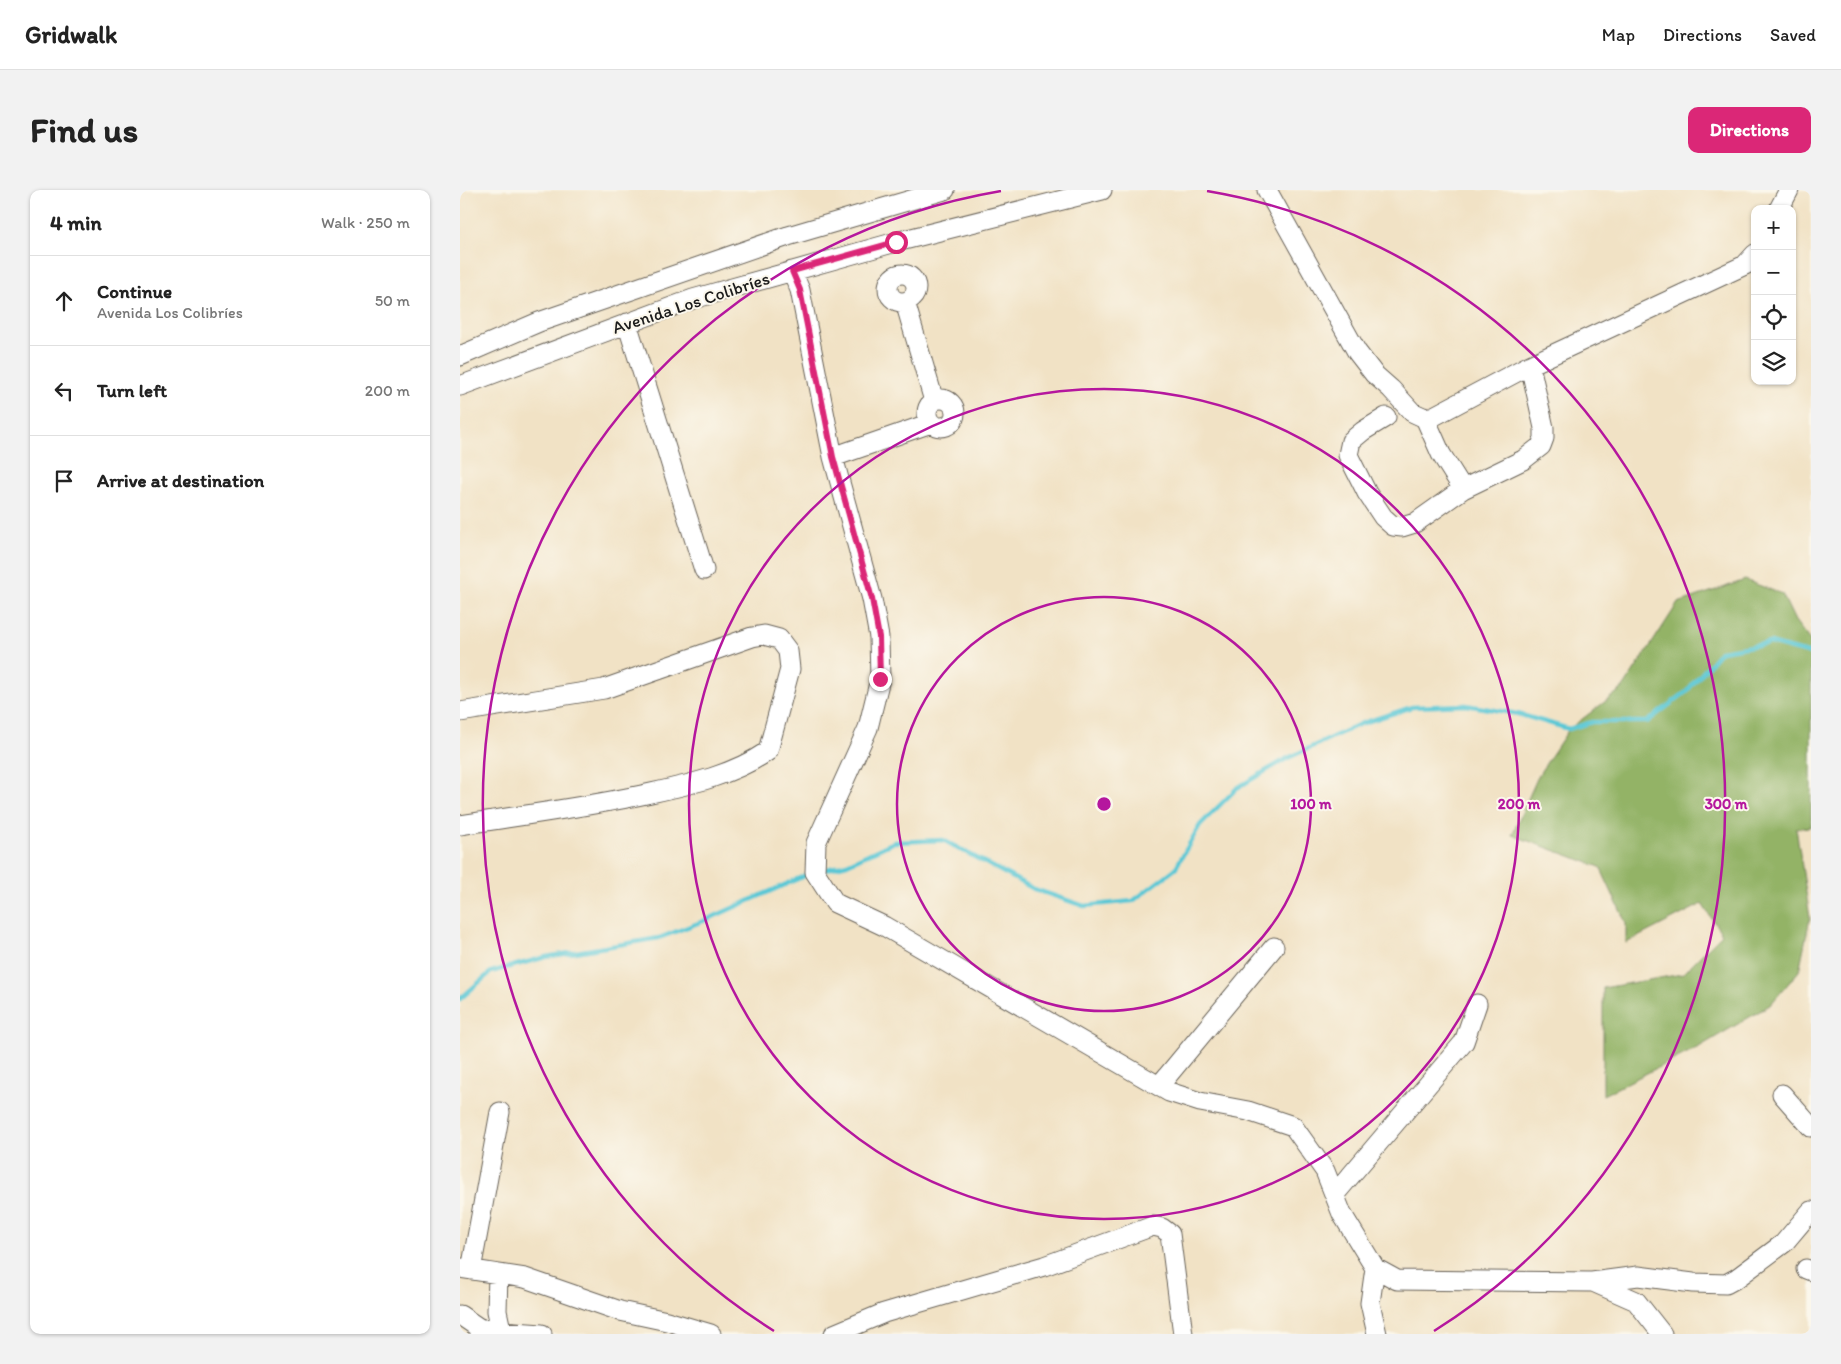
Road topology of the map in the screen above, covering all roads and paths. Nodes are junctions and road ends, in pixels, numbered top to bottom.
1 (945, 190) edge
2 (1102, 190) edge
3 (1266, 190) edge
4 (1788, 190) edge
5 (1781, 205) edge
6 (1751, 259) edge
7 (792, 271) junction
8 (905, 302) dead end
9 (627, 323) junction
10 (460, 356) edge
11 (1530, 365) junction
12 (460, 386) edge
13 (934, 401) junction
14 (1386, 417) dead end
15 (1425, 418) junction
16 (931, 423) junction
17 (833, 457) junction
18 (1463, 489) junction
19 (704, 570) dead end
20 (460, 712) edge
21 (460, 825) edge
22 (1274, 947) dead end
23 (1477, 1004) dead end
24 (1158, 1086) junction
25 (1782, 1094) dead end
26 (500, 1112) dead end
27 (1811, 1127) edge
28 (1334, 1194) junction
29 (1811, 1211) edge
30 (1375, 1268) junction
31 (466, 1269) edge
32 (498, 1274) junction
33 (1592, 1282) junction
34 (460, 1315) edge
35 (491, 1332) edge
36 (542, 1334) edge
37 (711, 1334) edge
38 (834, 1334) edge
39 (1183, 1334) edge
40 (1377, 1334) edge
41 (1662, 1334) edge

1 - 10 street, Avenida Los Colibríes
2 - 7 street, Avenida Los Colibríes
3 - 15 street
4 - 5 street
6 - 11 street
7 - 9 street, Avenida Los Colibríes
7 - 17 street
8 - 13 street
9 - 12 street, Avenida Los Colibríes
9 - 19 street
11 - 15 street
11 - 18 street
13 - 16 street
13 - 16 street
14 - 18 street
15 - 18 street
16 - 17 street
17 - 24 street
20 - 21 street
22 - 24 street
23 - 28 street
24 - 28 street
25 - 27 street
26 - 31 street
28 - 30 street
29 - 33 street
30 - 33 street
30 - 40 street
31 - 32 street
32 - 35 street
32 - 37 street
33 - 41 street
34 - 35 street
35 - 36 street
38 - 39 street

